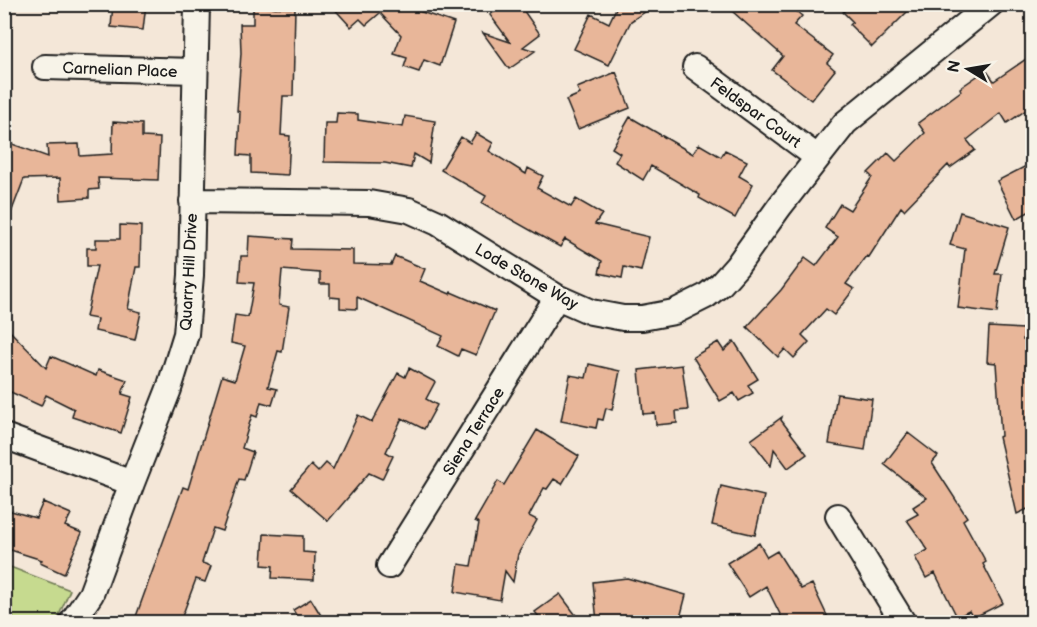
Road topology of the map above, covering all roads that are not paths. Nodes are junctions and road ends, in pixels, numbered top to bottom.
1 (197, 4) edge
2 (991, 4) edge
3 (694, 67) dead end
4 (45, 68) dead end
5 (195, 71) junction
6 (817, 157) junction
7 (192, 201) junction
8 (557, 297) junction
9 (4, 436) edge
10 (132, 483) junction
11 (838, 516) dead end
12 (389, 566) dead end
13 (91, 594) junction
14 (72, 622) edge
15 (89, 622) edge
16 (903, 622) edge

1 - 5 street, Quarry Hill Drive
2 - 6 street, Lode Stone Way
3 - 6 street, Feldspar Court
4 - 5 street, Carnelian Place
5 - 7 street, Quarry Hill Drive
6 - 8 street, Lode Stone Way
7 - 8 street, Lode Stone Way
7 - 10 street, Quarry Hill Drive
8 - 12 street, Siena Terrace
9 - 10 street
10 - 13 street, Quarry Hill Drive
11 - 16 street
13 - 14 street, Quarry Hill Drive
13 - 15 street, Quarry Hill Drive

